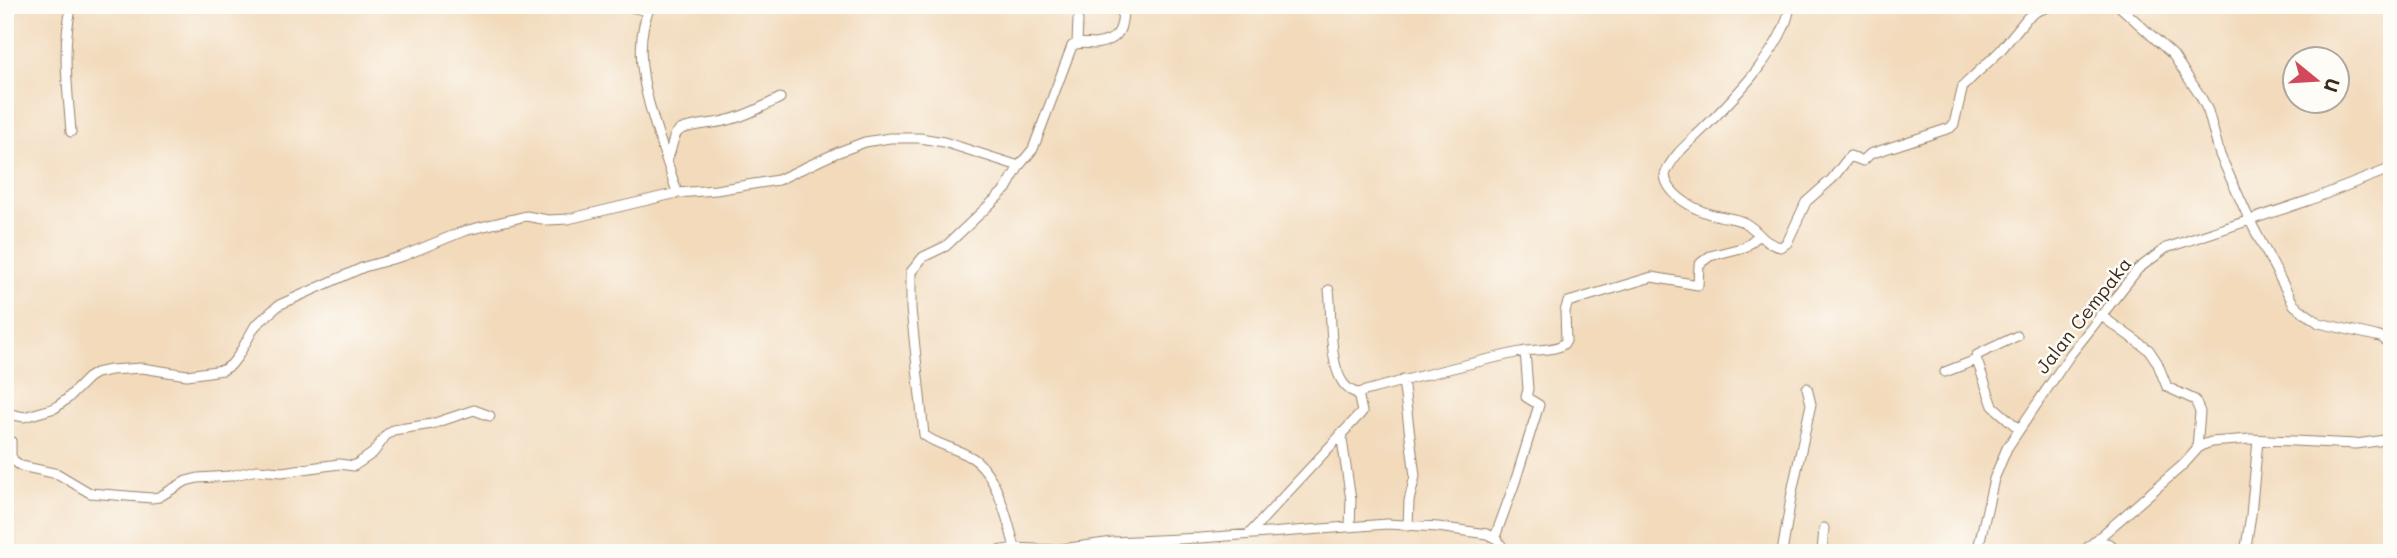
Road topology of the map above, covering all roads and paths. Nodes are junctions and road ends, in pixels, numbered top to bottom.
1 (72, 5) edge
2 (621, 5) edge
3 (1123, 5) edge
4 (1790, 5) edge
5 (2054, 5) edge
6 (2118, 5) edge
7 (650, 8) edge
8 (1078, 20) dead end
9 (1077, 43) junction
10 (780, 98) dead end
11 (71, 132) dead end
12 (667, 159) junction
13 (1018, 166) junction
14 (2392, 168) edge
15 (677, 192) junction
16 (2245, 223) junction
17 (1758, 236) junction
18 (1329, 290) dead end
19 (2100, 315) junction
20 (2017, 337) dead end
21 (2392, 347) edge
22 (1525, 351) junction
23 (1976, 360) junction
24 (1945, 372) dead end
25 (1403, 380) junction
26 (1807, 387) dead end
27 (1358, 393) junction
28 (5, 413) edge
29 (490, 416) dead end
30 (2019, 429) junction
31 (1341, 433) junction
32 (5, 438) edge
33 (2392, 439) edge
34 (2258, 440) junction
35 (2197, 448) junction
36 (1350, 526) junction
37 (1408, 526) junction
38 (1824, 528) dead end
39 (1248, 534) junction
40 (1495, 537) junction
41 (2096, 540) junction
42 (1015, 548) junction
43 (2115, 552) edge
44 (986, 553) edge
45 (1506, 553) edge
46 (1782, 553) edge
47 (1822, 553) edge
48 (1977, 553) edge
49 (2078, 553) edge
50 (2245, 553) edge

1 - 11 street
2 - 7 street
3 - 9 street
4 - 17 street
5 - 17 street
6 - 16 street
7 - 12 street
8 - 9 street
9 - 13 street
10 - 12 street
12 - 15 street
13 - 15 street
13 - 42 street
14 - 16 street, Jalan Cempaka
15 - 28 street
16 - 19 street, Jalan Cempaka
16 - 21 street
17 - 22 street
18 - 27 street
19 - 30 street, Jalan Cempaka
19 - 35 street
20 - 23 street
22 - 25 street
22 - 40 street
23 - 24 street
23 - 30 street
25 - 27 street
25 - 37 street
26 - 46 street
27 - 31 street
29 - 32 street
30 - 48 street, Jalan Cempaka
31 - 36 street
31 - 39 street
33 - 34 street
34 - 35 street
34 - 50 street
35 - 41 street
36 - 37 street
36 - 39 street
37 - 40 street
38 - 47 street
39 - 42 street
40 - 45 street
41 - 43 street
41 - 49 street
42 - 44 street

